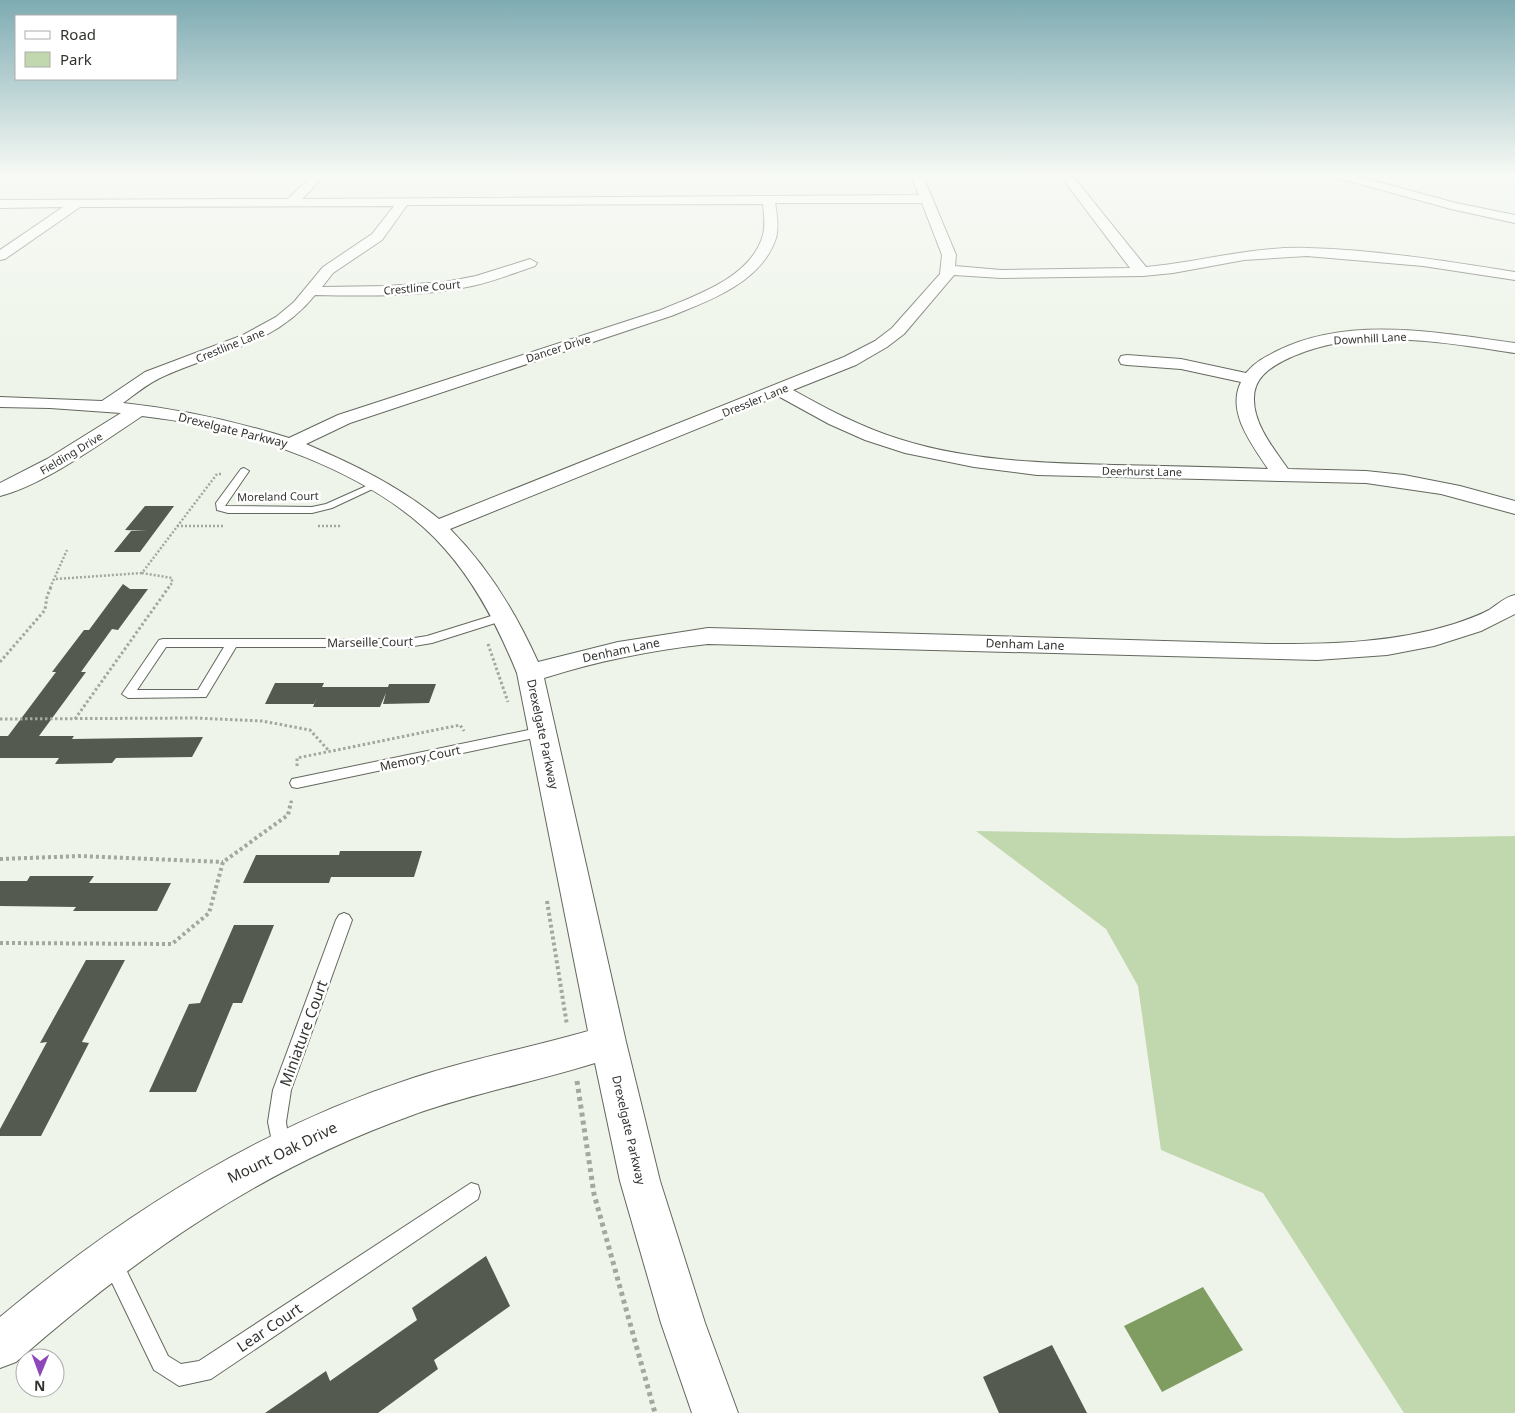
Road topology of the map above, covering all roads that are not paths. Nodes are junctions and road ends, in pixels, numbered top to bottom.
1 (24, 240) edge
2 (373, 240) edge
3 (767, 240) edge
4 (943, 240) edge
5 (1116, 240) edge
6 (0, 256) edge
7 (530, 263) dead end
8 (949, 270) junction
9 (1143, 272) junction
10 (1515, 276) edge
11 (310, 291) junction
12 (1515, 348) edge
13 (1127, 360) dead end
14 (1250, 379) junction
15 (779, 390) junction
16 (0, 402) edge
17 (106, 406) junction
18 (139, 410) junction
19 (291, 444) junction
20 (243, 472) road end
21 (1281, 474) junction
22 (376, 485) junction
23 (0, 490) edge
24 (1515, 508) edge
25 (437, 528) junction
26 (1515, 602) edge
27 (495, 628) junction
28 (232, 643) junction
29 (530, 673) junction
30 (543, 732) junction
31 (297, 783) road end
32 (344, 920) dead end
33 (608, 1042) junction
34 (281, 1150) junction
35 (471, 1192) dead end
36 (110, 1257) junction
37 (0, 1346) edge
38 (716, 1413) edge

1 - 6 street
2 - 11 street, Crestline Lane
3 - 19 street, Dancer Drive
4 - 8 street
5 - 9 street
7 - 11 street, Crestline Court
8 - 9 street
8 - 15 street, Dressler Lane
9 - 10 street
11 - 17 street, Crestline Lane
12 - 14 street, Downhill Lane
13 - 14 street
14 - 21 street
15 - 21 street, Deerhurst Lane
15 - 25 street, Dressler Lane
16 - 17 street, Drexelgate Parkway
17 - 18 street, Drexelgate Parkway
18 - 19 street, Drexelgate Parkway
18 - 23 street, Fielding Drive
19 - 22 street, Drexelgate Parkway
20 - 22 lane, Moreland Court
21 - 24 street, Deerhurst Lane
22 - 25 street, Drexelgate Parkway
25 - 27 street, Drexelgate Parkway
26 - 29 street, Denham Lane
27 - 28 lane, Marseille Court
27 - 29 street, Drexelgate Parkway
28 - 28 lane, Marseille Court
29 - 30 street, Drexelgate Parkway
30 - 31 lane, Memory Court
30 - 33 street, Drexelgate Parkway
32 - 34 lane, Miniature Court
33 - 34 street, Mount Oak Drive
33 - 38 street, Drexelgate Parkway
34 - 36 street, Mount Oak Drive
35 - 36 lane, Lear Court
36 - 37 street, Mount Oak Drive

